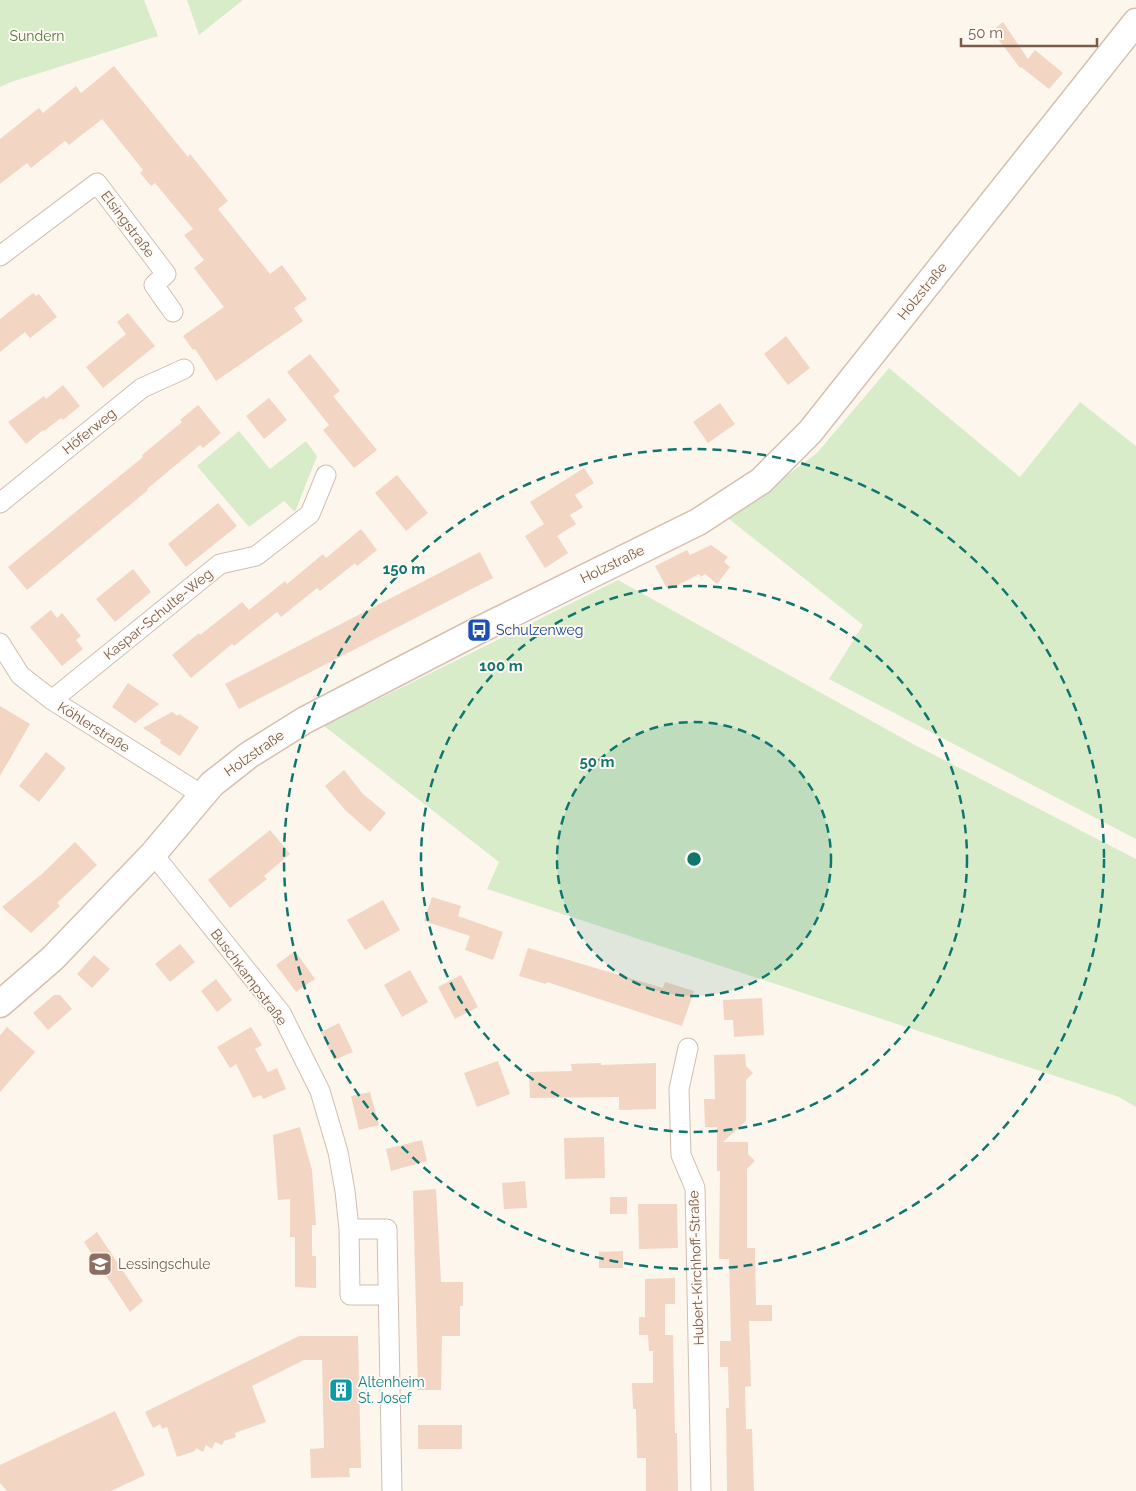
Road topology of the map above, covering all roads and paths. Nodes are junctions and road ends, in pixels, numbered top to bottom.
1 (1136, 22) edge
2 (0, 256) edge
3 (173, 312) dead end
4 (184, 369) dead end
5 (326, 475) dead end
6 (0, 503) edge
7 (0, 643) edge
8 (52, 700) junction
9 (202, 795) junction
10 (152, 854) junction
11 (0, 1004) edge
12 (688, 1048) dead end
13 (349, 1229) junction
14 (388, 1295) junction
15 (392, 1491) edge
16 (702, 1491) edge

1 - 9 street, Holzstraße
2 - 3 street, Elsingstraße
4 - 6 street, Höferweg
5 - 8 street, Kaspar-Schulte-Weg
7 - 8 street, Köhlerstraße
8 - 9 street, Köhlerstraße
9 - 10 street, Holzstraße
10 - 11 street, Holzstraße
10 - 13 street, Buschkampstraße
12 - 16 street, Hubert-Kirchhoff-Straße
13 - 14 street, Buschkampstraße
13 - 14 street
14 - 15 street

